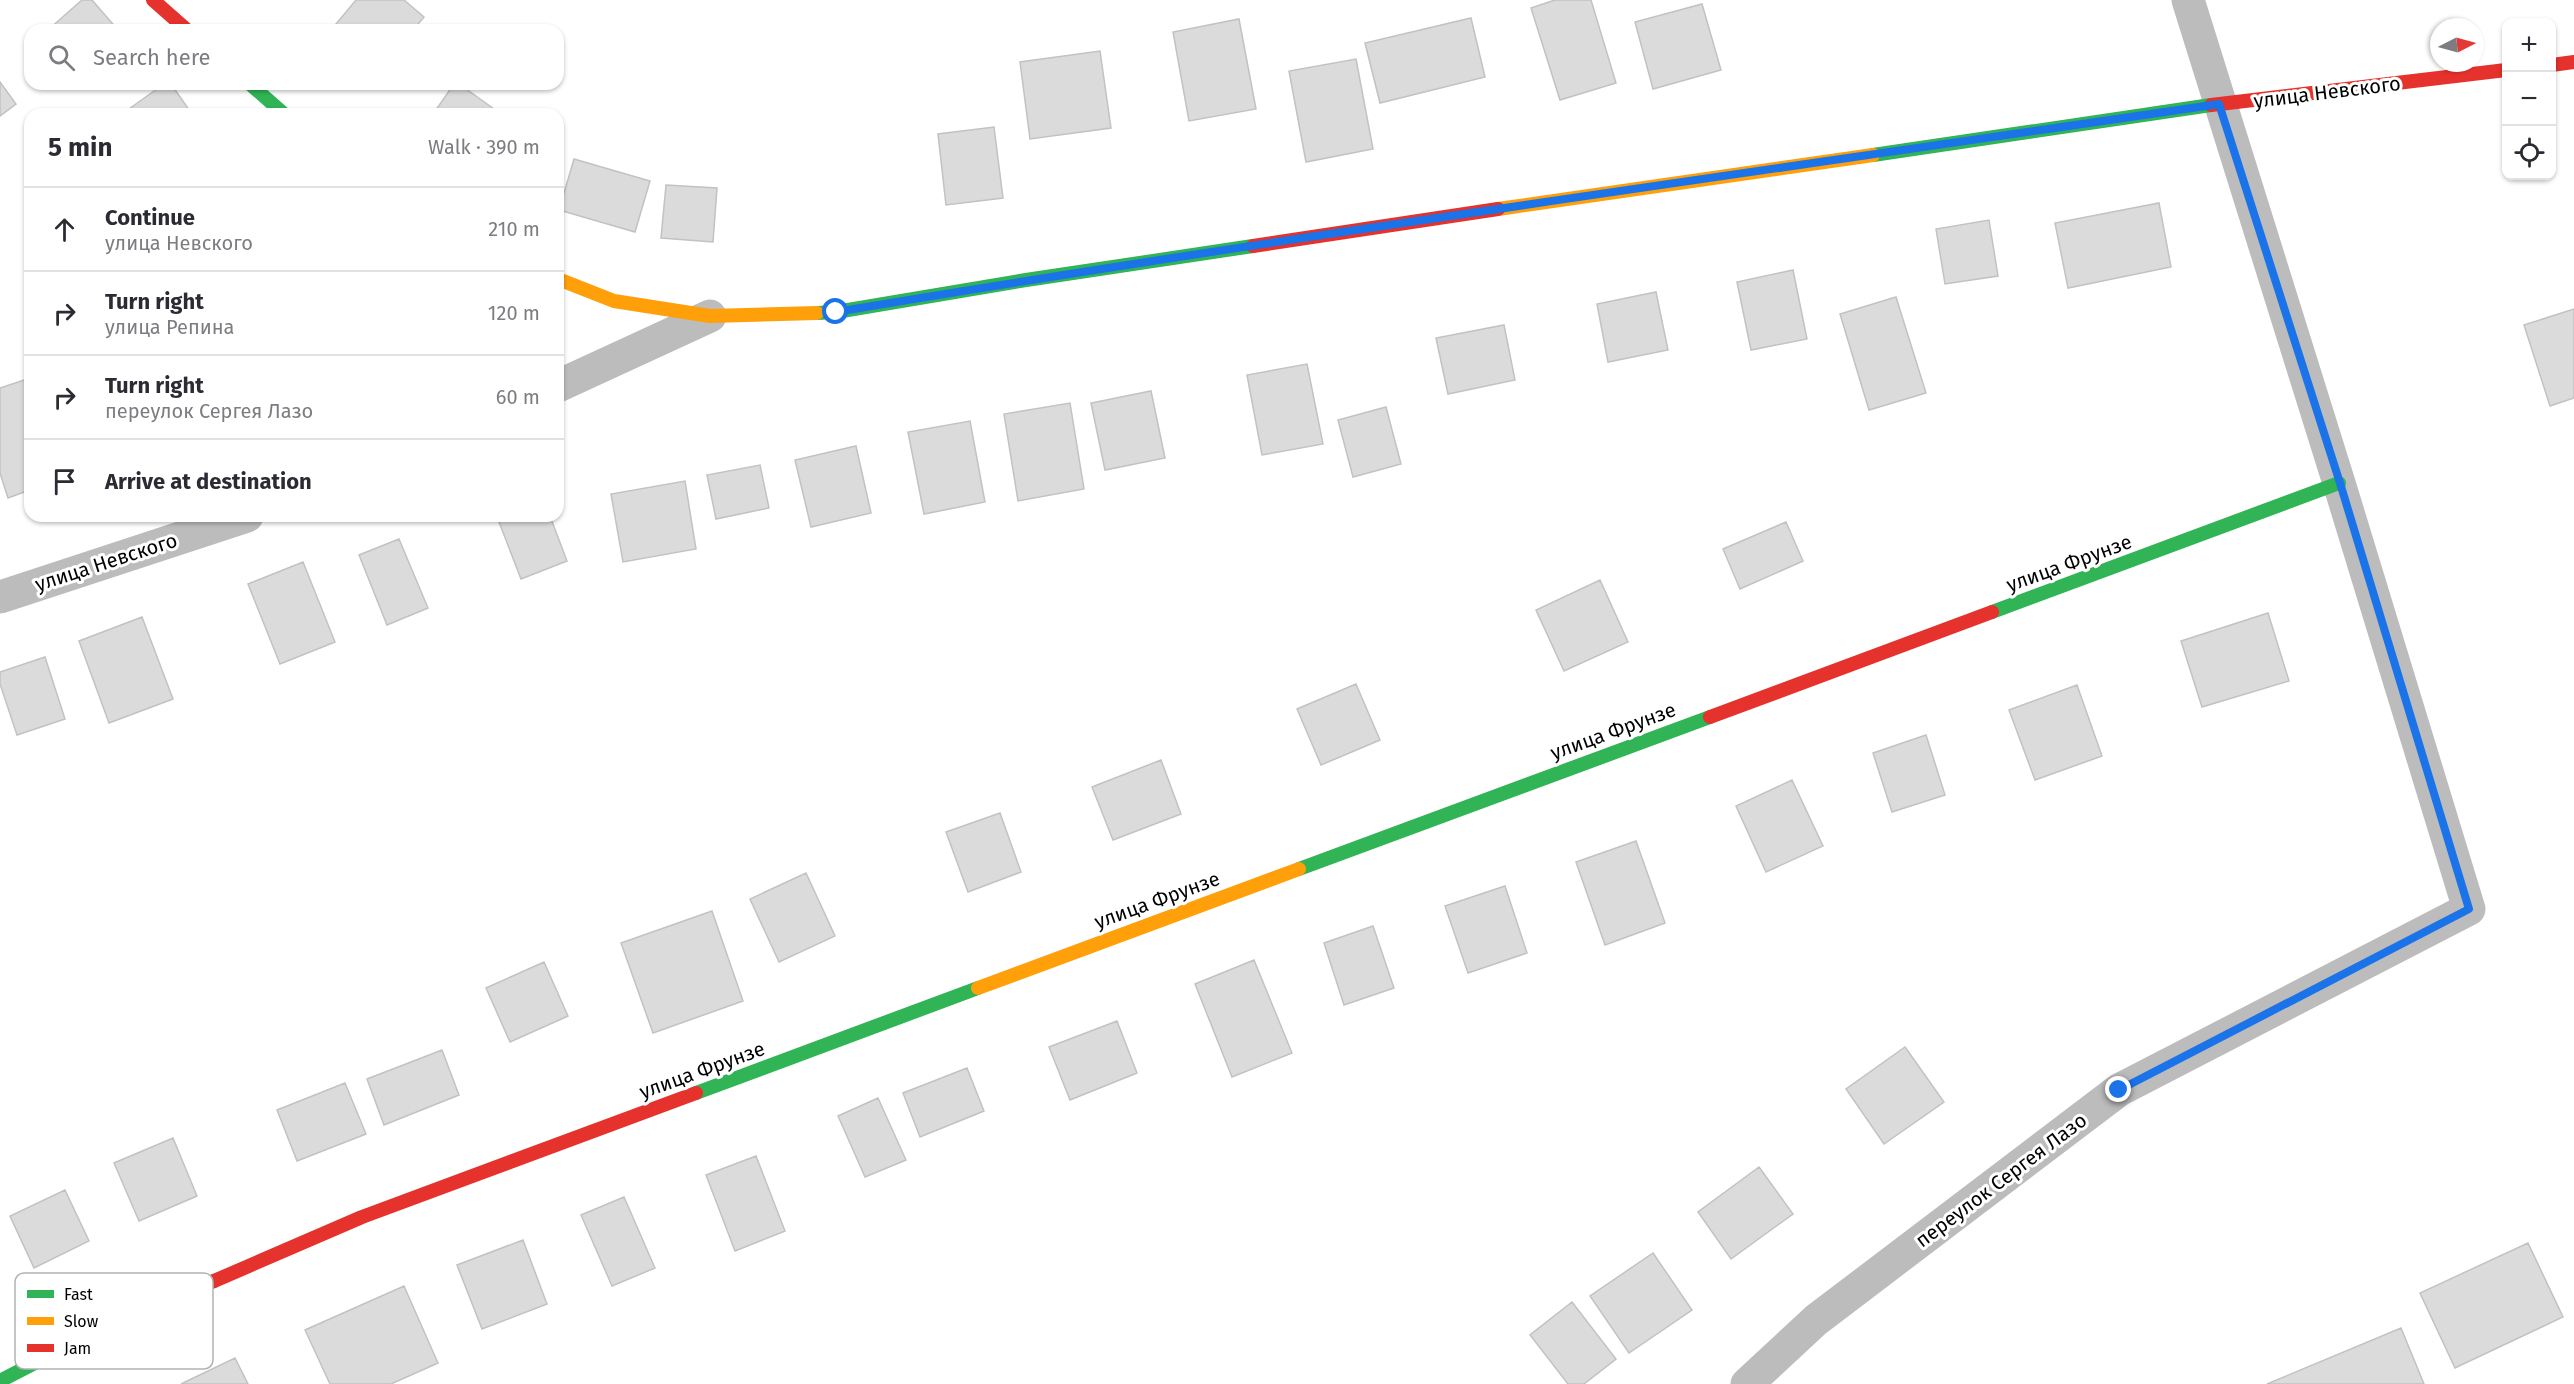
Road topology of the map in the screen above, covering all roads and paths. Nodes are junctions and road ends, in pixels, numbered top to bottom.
1 (153, 0) edge
2 (2188, 0) edge
3 (180, 24) edge
4 (2574, 62) edge
5 (2556, 64) edge
6 (2502, 70) edge
7 (257, 90) edge
8 (2219, 104) junction
9 (277, 108) edge
10 (564, 281) edge
11 (710, 316) junction
12 (564, 383) edge
13 (2340, 483) junction
14 (229, 522) edge
15 (0, 597) edge
16 (213, 1281) edge
17 (23, 1369) edge
18 (0, 1381) edge
19 (1747, 1384) edge

1 - 3 street
2 - 8 street
4 - 5 street
6 - 8 street, улица Невского
7 - 9 street
8 - 11 street, улица Невского
8 - 13 street
10 - 11 street
11 - 12 street, улица Невского
13 - 16 street, улица Фрунзе
13 - 19 street, переулок Сергея Лазо
14 - 15 street, улица Невского
17 - 18 street, улица Фрунзе

